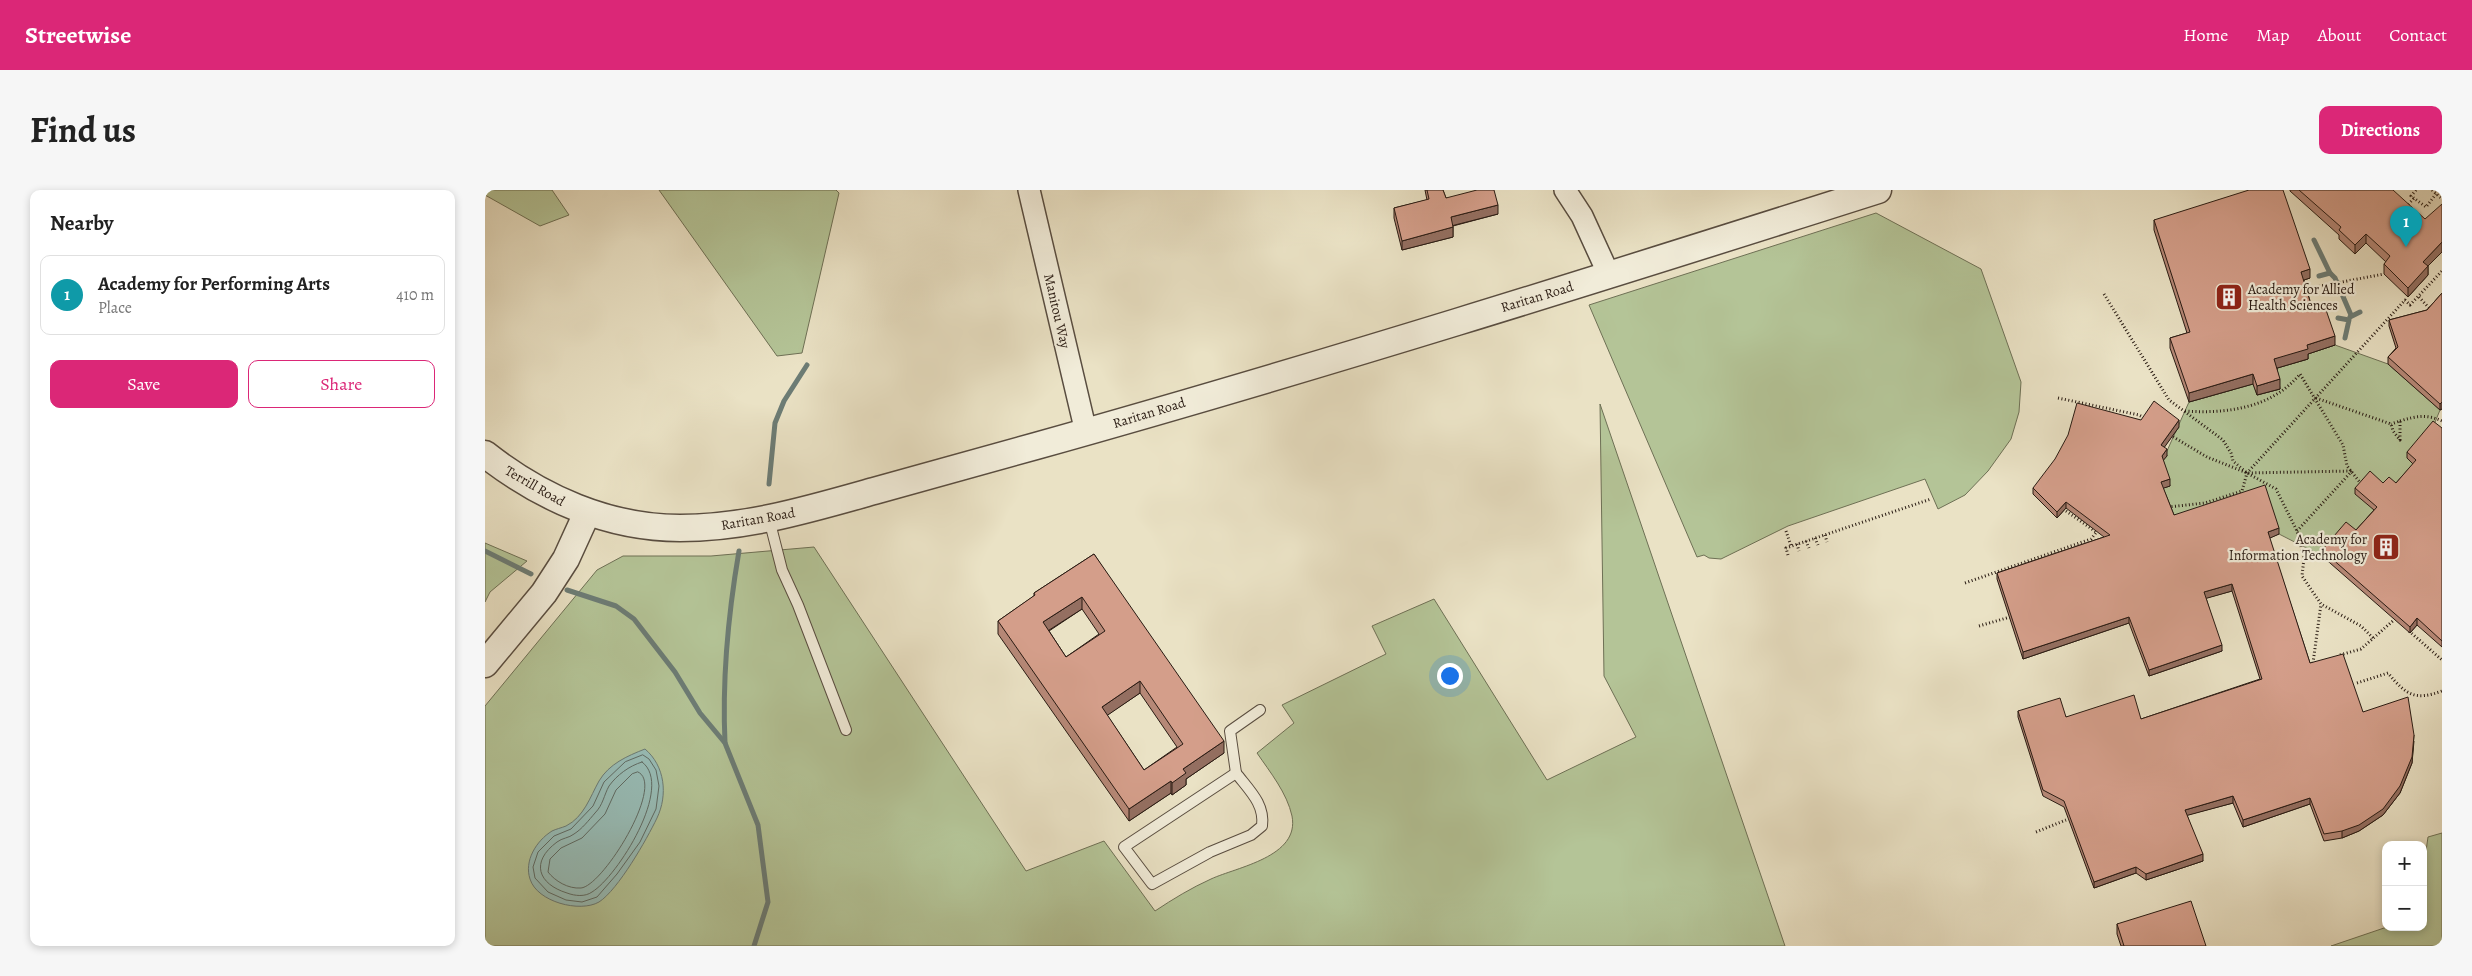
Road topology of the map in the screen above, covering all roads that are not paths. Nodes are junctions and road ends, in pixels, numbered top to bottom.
1 (1029, 190) edge
2 (1565, 190) edge
3 (1878, 190) edge
4 (1609, 275) junction
5 (1086, 432) junction
6 (485, 454) edge
7 (587, 513) junction
8 (769, 519) junction
9 (485, 664) edge
10 (1260, 710) dead end
11 (846, 730) dead end
12 (1236, 773) junction

1 - 5 street, Manitou Way
2 - 4 street
3 - 4 street, Raritan Road
4 - 5 street, Raritan Road
5 - 8 street, Raritan Road
6 - 7 street, Terrill Road
7 - 8 street, Raritan Road
7 - 9 street
8 - 11 lane
10 - 12 lane
12 - 12 lane

